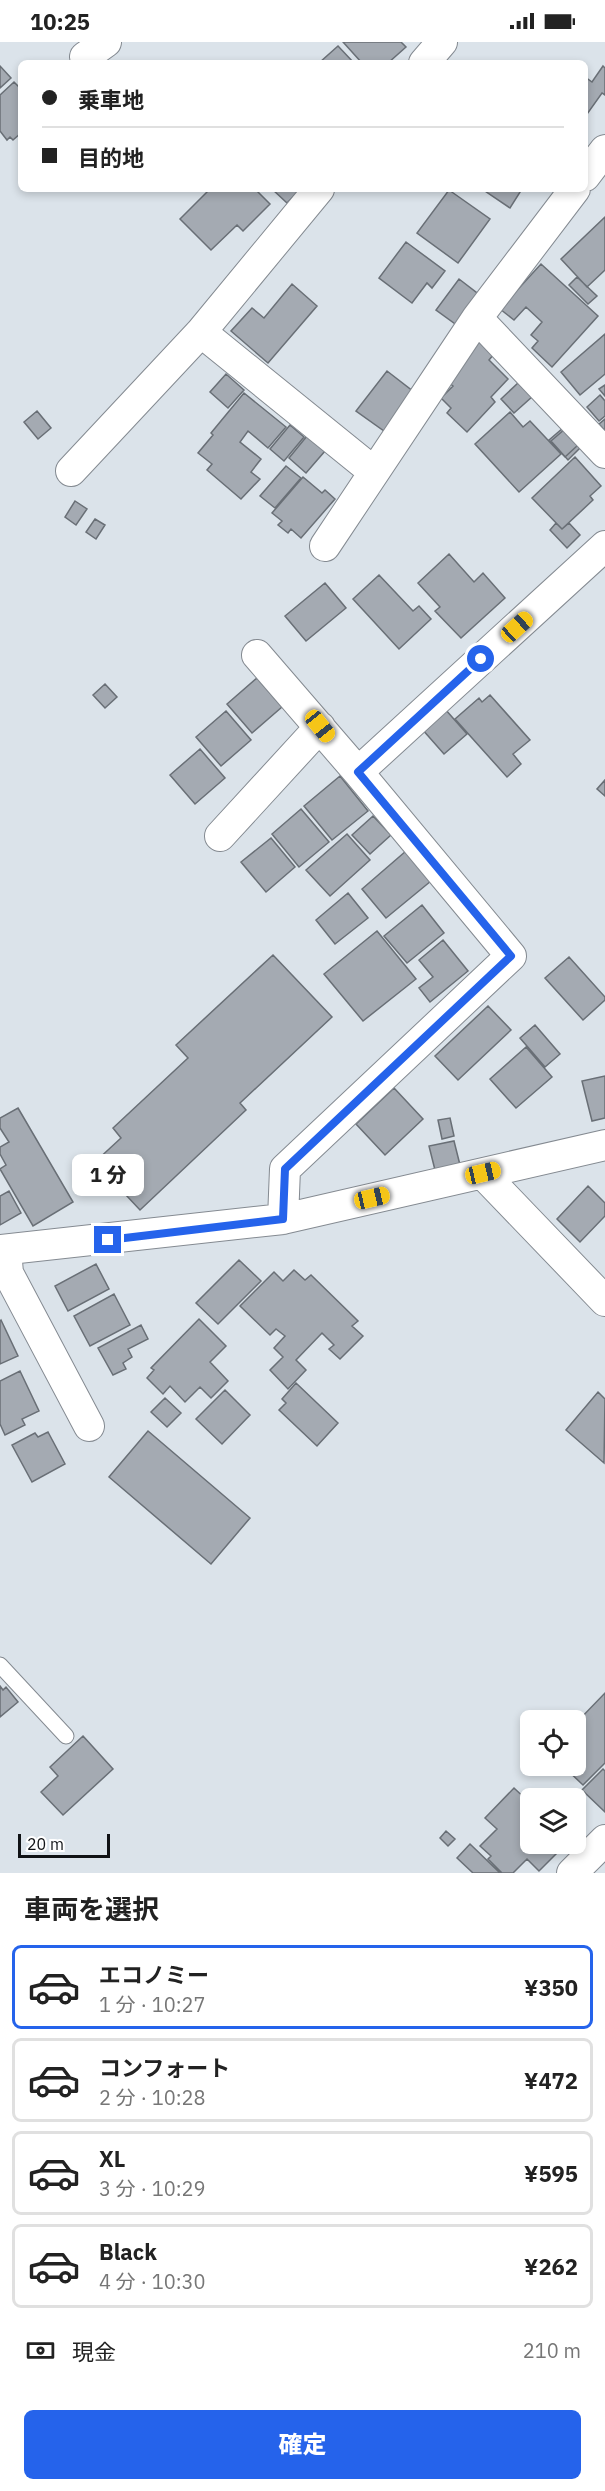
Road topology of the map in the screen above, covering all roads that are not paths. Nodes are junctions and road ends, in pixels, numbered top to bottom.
1 (442, 42) edge
2 (427, 60) edge
3 (605, 150) edge
4 (588, 172) edge
5 (318, 192) edge
6 (573, 192) edge
7 (477, 318) junction
8 (201, 332) junction
9 (605, 453) edge
10 (71, 471) dead end
11 (374, 472) junction
12 (325, 546) dead end
13 (605, 546) edge
14 (257, 655) dead end
15 (320, 726) junction
16 (358, 772) junction
17 (220, 836) dead end
18 (605, 1145) edge
19 (483, 1173) junction
20 (283, 1219) junction
21 (3, 1250) edge
22 (605, 1301) edge
23 (89, 1426) dead end
24 (0, 1665) edge
25 (66, 1736) dead end
26 (605, 1840) edge
27 (572, 1873) edge

1 - 2 street
3 - 4 street
5 - 8 street
6 - 7 street
7 - 9 street
7 - 11 street
8 - 10 street
8 - 11 street
11 - 12 street
13 - 16 street
14 - 15 street
15 - 16 street
15 - 17 street
16 - 20 street
18 - 19 street
19 - 20 street
19 - 22 street
20 - 21 street
21 - 23 street
24 - 25 lane
26 - 27 street

